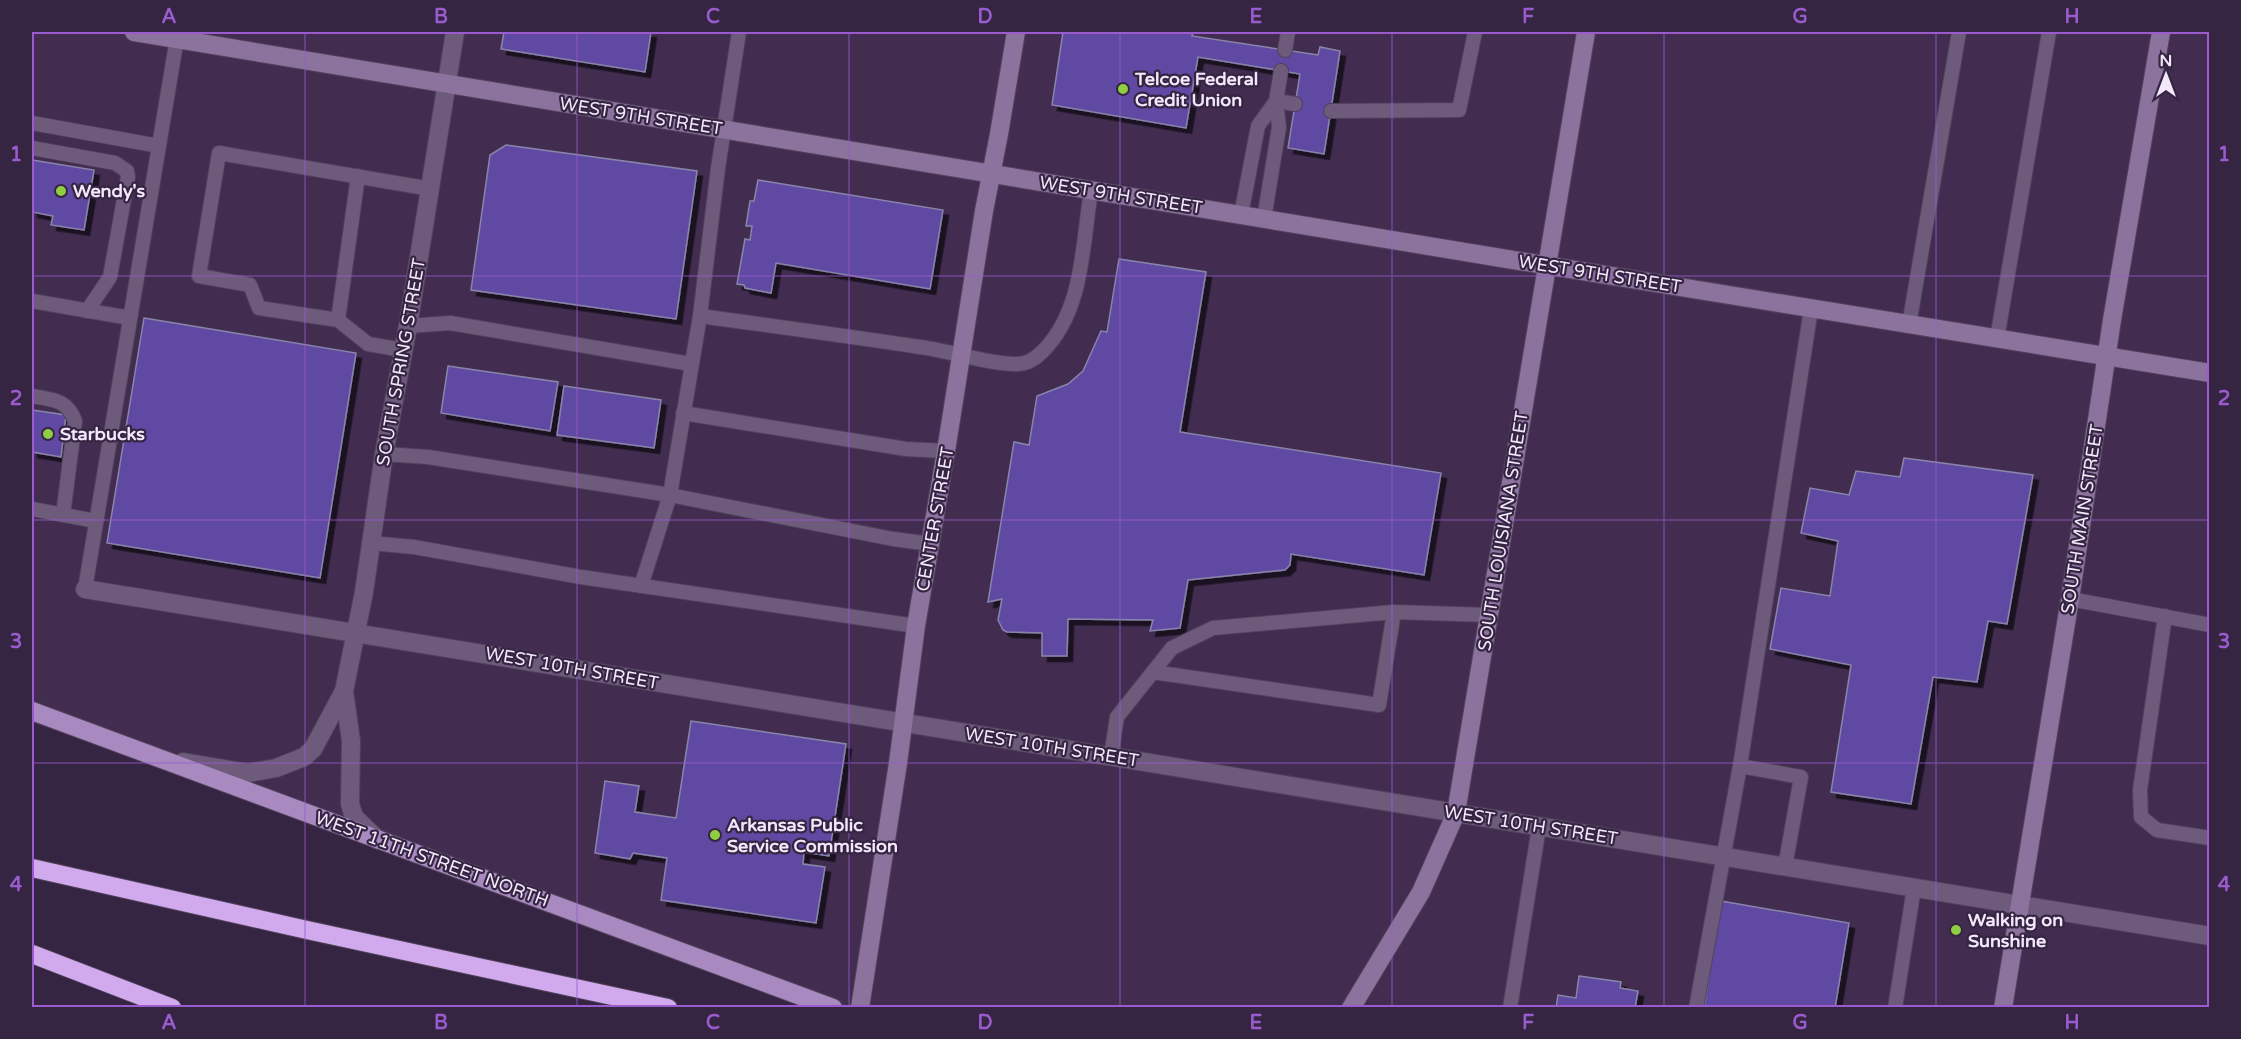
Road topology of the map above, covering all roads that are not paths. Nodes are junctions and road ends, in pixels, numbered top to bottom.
1 (134, 32) edge
2 (455, 32) edge
3 (739, 32) edge
4 (1016, 32) edge
5 (1288, 32) edge
6 (1475, 32) edge
7 (1586, 32) edge
8 (1959, 32) edge
9 (2049, 32) edge
10 (2161, 32) edge
11 (177, 35) edge
12 (1284, 50) dead end
13 (1281, 71) dead end
14 (446, 83) junction
15 (1276, 101) junction
16 (1295, 104) dead end
17 (1331, 111) dead end
18 (32, 123) edge
19 (725, 129) junction
20 (159, 146) junction
21 (32, 148) edge
22 (991, 174) junction
23 (358, 176) junction
24 (431, 189) junction
25 (1091, 190) junction
26 (1240, 215) junction
27 (1264, 219) junction
28 (1546, 266) junction
29 (32, 301) edge
30 (1811, 309) junction
31 (87, 311) junction
32 (700, 316) junction
33 (130, 318) junction
34 (338, 320) junction
35 (1909, 325) junction
36 (408, 326) junction
37 (1997, 339) junction
38 (403, 350) junction
39 (962, 355) junction
40 (2107, 356) junction
41 (691, 364) junction
42 (2210, 373) edge
43 (32, 396) edge
44 (683, 413) junction
45 (946, 451) junction
46 (384, 454) junction
47 (670, 495) junction
48 (32, 509) edge
49 (63, 515) junction
50 (96, 521) junction
51 (371, 543) junction
52 (931, 544) junction
53 (641, 586) junction
54 (85, 589) joint
55 (2070, 599) junction
56 (1394, 612) junction
57 (1489, 615) junction
58 (2165, 616) junction
59 (2210, 625) edge
60 (916, 626) junction
61 (357, 634) junction
62 (1154, 672) junction
63 (344, 691) junction
64 (32, 711) edge
65 (904, 723) junction
66 (1111, 757) junction
67 (159, 759) junction
68 (1740, 765) junction
69 (1456, 813) junction
70 (1539, 827) junction
71 (2210, 838) edge
72 (378, 840) junction
73 (1724, 857) junction
74 (1785, 867) junction
75 (32, 868) edge
76 (1914, 888) junction
77 (2018, 905) junction
78 (2210, 936) edge
79 (32, 954) edge
80 (171, 1008) edge
81 (668, 1008) edge
82 (833, 1008) edge
83 (860, 1008) edge
84 (1351, 1008) edge
85 (1510, 1008) edge
86 (1696, 1008) edge
87 (1895, 1008) edge
88 (2003, 1008) edge

1 - 11 main road, WEST 9TH STREET
2 - 14 street, SOUTH SPRING STREET
3 - 19 lane
4 - 22 main road, CENTER STREET
5 - 12 lane
6 - 17 lane
7 - 28 main road, SOUTH LOUISIANA STREET
8 - 35 lane
9 - 37 lane
10 - 40 main road, SOUTH MAIN STREET
11 - 14 main road, WEST 9TH STREET
11 - 20 lane
13 - 15 lane
14 - 19 main road, WEST 9TH STREET
14 - 24 street, SOUTH SPRING STREET
15 - 16 lane
15 - 26 lane
15 - 27 lane
18 - 20 lane
19 - 22 main road, WEST 9TH STREET
19 - 32 lane
20 - 33 lane
21 - 31 lane
22 - 25 main road, WEST 9TH STREET
22 - 39 main road, CENTER STREET
23 - 24 lane
23 - 34 lane
23 - 34 lane
24 - 36 street, SOUTH SPRING STREET
25 - 26 main road, WEST 9TH STREET
25 - 39 lane
26 - 27 main road, WEST 9TH STREET
27 - 28 main road, WEST 9TH STREET
28 - 30 main road, WEST 9TH STREET
28 - 57 main road, SOUTH LOUISIANA STREET
29 - 31 lane
30 - 35 main road, WEST 9TH STREET
30 - 68 lane
31 - 33 lane
32 - 39 lane
32 - 41 lane
33 - 50 lane
34 - 38 lane
35 - 37 main road, WEST 9TH STREET
36 - 38 street, SOUTH SPRING STREET
36 - 41 lane
37 - 40 main road, WEST 9TH STREET
38 - 46 street, SOUTH SPRING STREET
39 - 45 main road, CENTER STREET
40 - 42 main road, WEST 9TH STREET
40 - 55 main road, SOUTH MAIN STREET
41 - 44 lane
43 - 49 lane
44 - 45 lane
44 - 47 lane
45 - 52 main road, CENTER STREET
46 - 47 lane
46 - 51 street, SOUTH SPRING STREET
47 - 52 lane
47 - 53 lane
48 - 49 lane
49 - 50 lane
50 - 54 lane
51 - 53 lane
51 - 61 street, SOUTH SPRING STREET
52 - 60 main road, CENTER STREET
53 - 60 lane
54 - 61 street, WEST 10TH STREET
55 - 58 lane
55 - 77 main road, SOUTH MAIN STREET
56 - 57 lane
56 - 62 lane
56 - 62 lane
57 - 69 main road, SOUTH LOUISIANA STREET
58 - 59 lane
58 - 71 lane
60 - 65 main road, CENTER STREET
61 - 63 street, SOUTH SPRING STREET
61 - 65 street, WEST 10TH STREET
62 - 66 lane
63 - 67 street, SOUTH SPRING STREET
63 - 72 street, SOUTH SPRING STREET
64 - 67 main road, WEST 11TH STREET NORTH
65 - 66 street, WEST 10TH STREET
65 - 83 main road, CENTER STREET
66 - 69 street, WEST 10TH STREET
67 - 72 main road, WEST 11TH STREET NORTH
68 - 73 lane
68 - 74 lane
69 - 70 street, WEST 10TH STREET
69 - 84 main road, SOUTH LOUISIANA STREET
70 - 73 street, WEST 10TH STREET
70 - 85 lane
72 - 82 main road, WEST 11TH STREET NORTH
73 - 74 street, WEST 10TH STREET
73 - 86 lane
74 - 76 street, WEST 10TH STREET
75 - 81 highway
76 - 77 street, WEST 10TH STREET
76 - 87 lane
77 - 78 street, WEST 10TH STREET
77 - 88 main road, SOUTH MAIN STREET
79 - 80 highway

